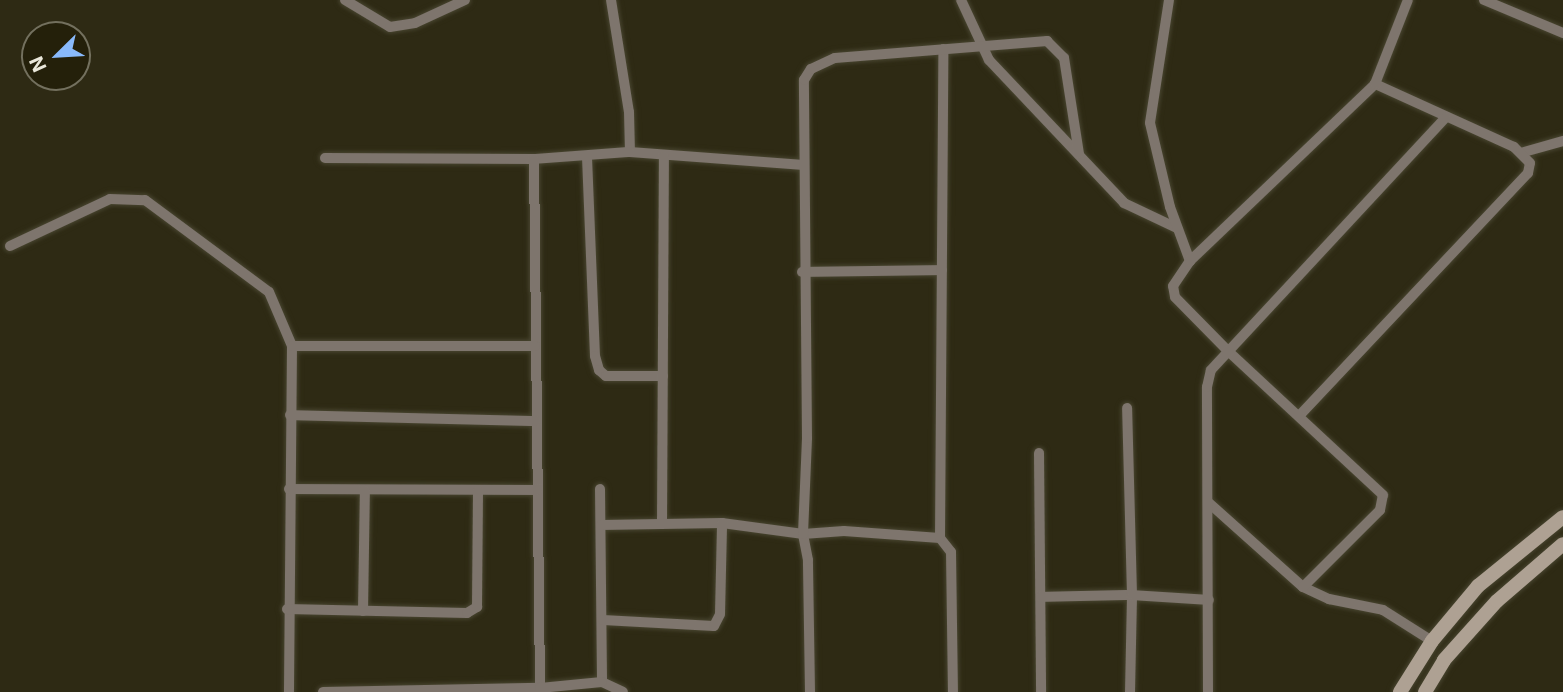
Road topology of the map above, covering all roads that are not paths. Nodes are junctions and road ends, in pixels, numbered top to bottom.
1 (345, 0) edge
2 (465, 0) edge
3 (611, 0) edge
4 (961, 0) edge
5 (1169, 0) edge
6 (1408, 0) edge
7 (1484, 0) edge
8 (1563, 33) edge
9 (980, 46) junction
10 (943, 49) junction
11 (1375, 84) junction
12 (1446, 117) junction
13 (1563, 141) edge
14 (630, 152) junction
15 (1524, 152) junction
16 (1079, 155) junction
17 (587, 157) junction
18 (664, 157) junction
19 (325, 158) dead end
20 (534, 159) junction
21 (801, 165) junction
22 (1177, 228) junction
23 (10, 246) dead end
24 (1190, 261) junction
25 (942, 270) junction
26 (802, 272) junction
27 (292, 346) junction
28 (536, 346) junction
29 (1227, 350) junction
30 (663, 376) junction
31 (1127, 408) dead end
32 (290, 415) junction
33 (1299, 416) junction
34 (537, 421) junction
35 (1039, 453) dead end
36 (289, 489) junction
37 (600, 489) dead end
38 (365, 490) junction
39 (538, 490) junction
40 (478, 491) junction
41 (1209, 503) junction
42 (1563, 517) edge
43 (722, 523) junction
44 (662, 524) junction
45 (601, 525) junction
46 (803, 534) junction
47 (940, 538) junction
48 (1563, 544) edge
49 (1303, 587) junction
50 (1132, 595) junction
51 (1041, 597) junction
52 (1209, 600) junction
53 (287, 609) junction
54 (363, 611) junction
55 (603, 620) junction
56 (1432, 641) junction
57 (602, 682) junction
58 (540, 688) junction
59 (289, 692) edge
60 (323, 692) edge
61 (624, 692) edge
62 (810, 692) edge
63 (953, 692) edge
64 (1041, 692) edge
65 (1130, 692) edge
66 (1208, 692) edge
67 (1400, 692) edge
68 (1425, 692) edge

1 - 2 street
3 - 14 street
4 - 9 street
5 - 22 street
6 - 11 street
7 - 8 street
9 - 10 street
9 - 16 street
9 - 16 street
10 - 21 street
10 - 25 street
11 - 12 street
11 - 24 street
12 - 15 street
12 - 29 street
13 - 15 street
14 - 17 street
14 - 18 street
15 - 33 street
16 - 22 street
17 - 20 street
17 - 30 street
18 - 21 street
18 - 30 street
19 - 20 street
20 - 28 street
21 - 26 street
22 - 24 street
23 - 27 street
24 - 29 street
25 - 26 street
25 - 47 street
26 - 46 street
27 - 28 street
27 - 32 street
28 - 34 street
29 - 33 street
29 - 41 street
30 - 44 street
31 - 50 street
32 - 34 street
32 - 36 street
33 - 49 street
34 - 39 street
35 - 51 street
36 - 38 street
36 - 53 street
37 - 45 street
38 - 40 street
38 - 54 street
39 - 40 street
39 - 58 street
40 - 54 street
41 - 49 street
41 - 52 street
42 - 56 main road
43 - 44 street
43 - 46 street
43 - 55 street
44 - 45 street
45 - 55 street
46 - 47 street
46 - 62 street
47 - 63 street
48 - 68 main road
49 - 56 street
50 - 51 street
50 - 52 street
50 - 65 street
51 - 64 street
52 - 66 street
53 - 54 street
53 - 59 street
55 - 57 street
56 - 67 main road
57 - 58 street
57 - 61 street
58 - 60 street

